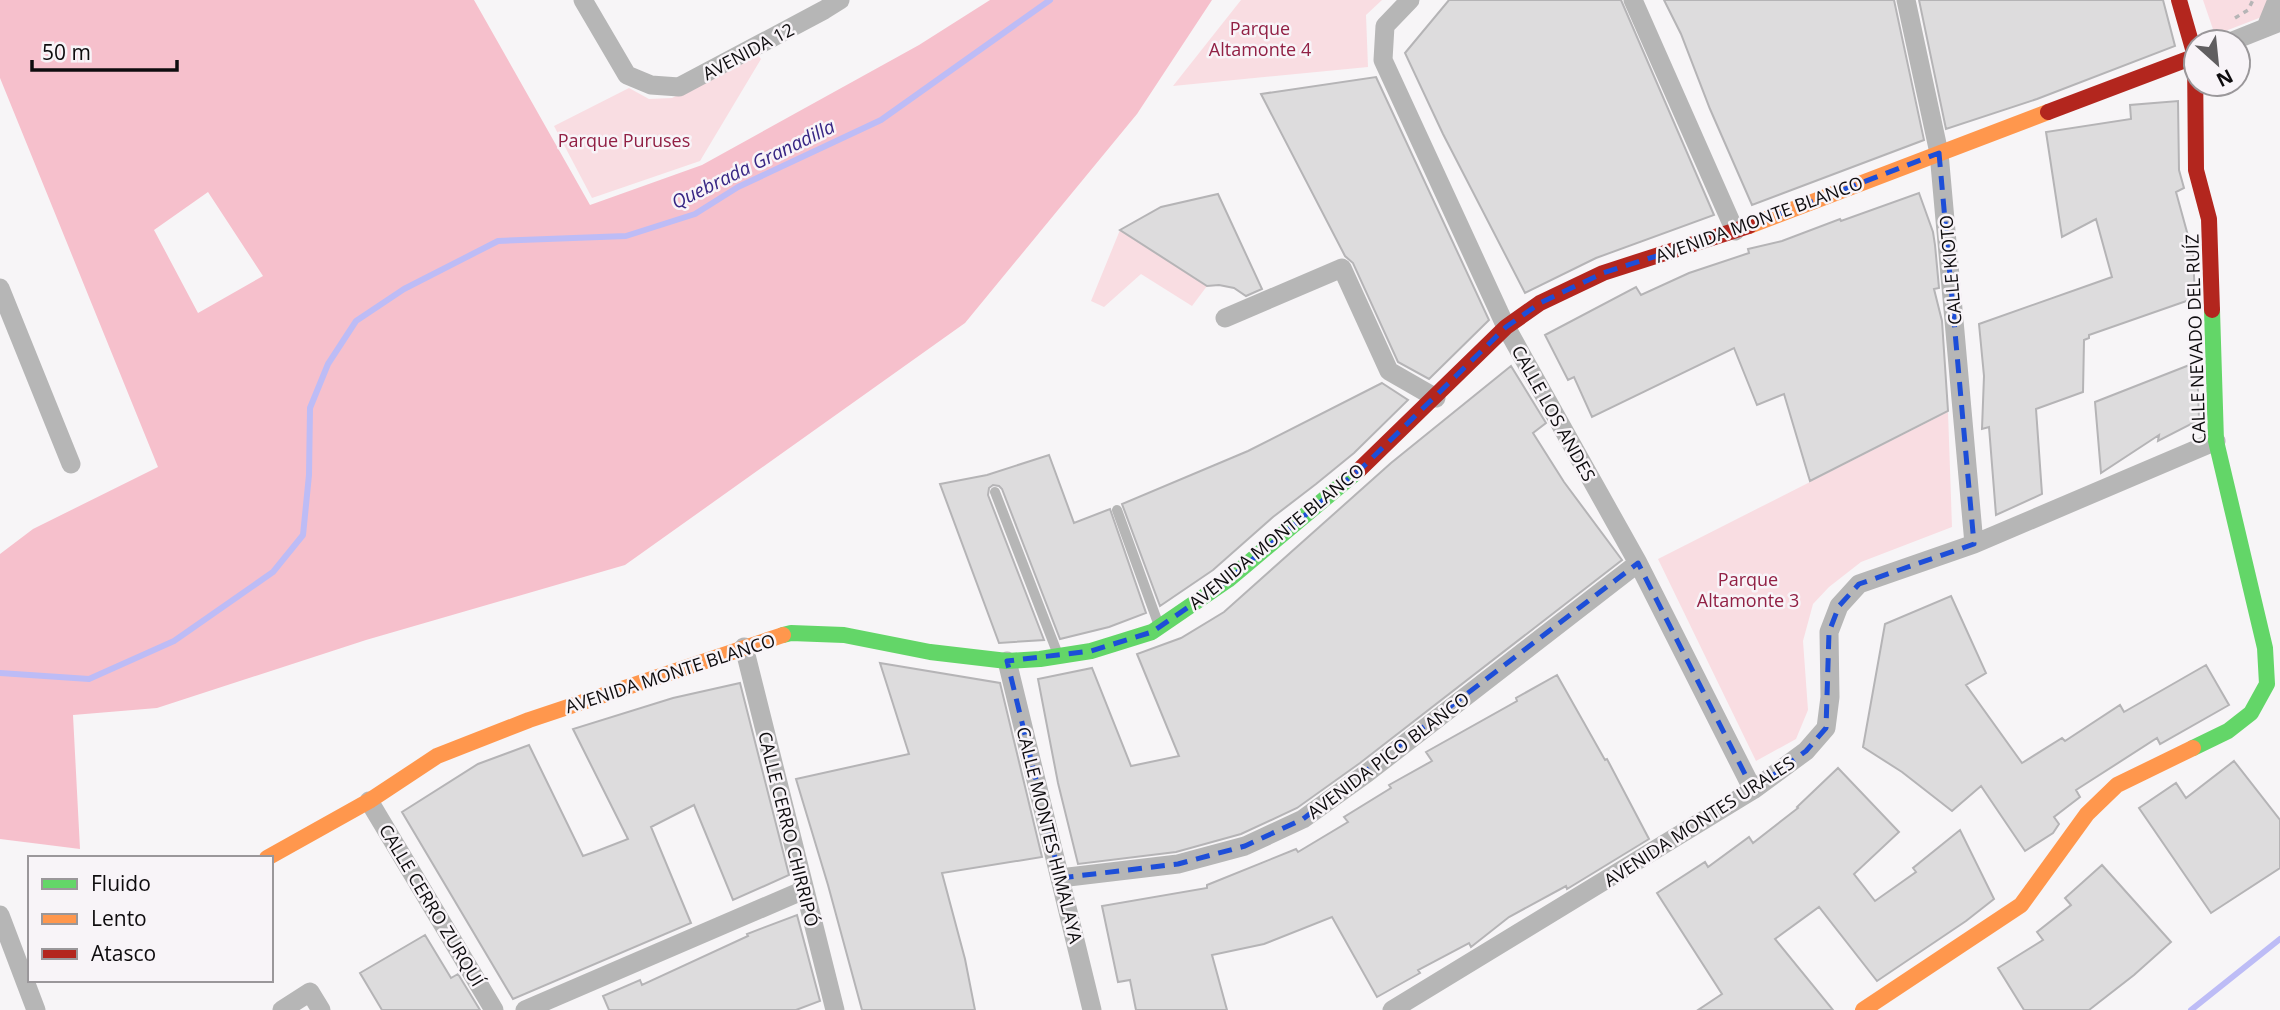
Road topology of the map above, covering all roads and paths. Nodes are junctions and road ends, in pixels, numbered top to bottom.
1 (583, 0) edge
2 (839, 0) edge
3 (1410, 0) edge
4 (1633, 0) edge
5 (1906, 0) edge
6 (2179, 0) edge
7 (2277, 0) edge
8 (2273, 25) edge
9 (2188, 28) edge
10 (2252, 33) edge
11 (2182, 61) edge
12 (2196, 98) edge
13 (1939, 153) junction
14 (1735, 230) junction
15 (0, 288) edge
16 (1225, 318) dead end
17 (1506, 327) junction
18 (1436, 398) junction
19 (2216, 441) junction
20 (71, 464) dead end
21 (995, 492) dead end
22 (1117, 510) dead end
23 (1974, 544) junction
24 (1638, 563) junction
25 (1160, 627) junction
26 (744, 647) junction
27 (1059, 656) junction
28 (1007, 661) junction
29 (1753, 790) junction
30 (369, 801) junction
31 (271, 856) edge
32 (1060, 878) junction
33 (804, 890) junction
34 (0, 915) edge
35 (28, 967) edge
36 (38, 985) edge
37 (36, 1010) edge
38 (282, 1010) edge
39 (321, 1010) edge
40 (495, 1010) edge
41 (525, 1010) edge
42 (835, 1010) edge
43 (1092, 1010) edge
44 (1392, 1010) edge
45 (1863, 1010) edge

1 - 2 street, AVENIDA 12
3 - 17 street, CALLE LOS ANDES
4 - 14 street
5 - 13 street, CALLE KIOTO
6 - 9 street, CALLE NEVADO DEL RUÍZ
7 - 8 street
8 - 10 street
11 - 13 street, AVENIDA MONTE BLANCO
12 - 19 street, CALLE NEVADO DEL RUÍZ
13 - 14 street, AVENIDA MONTE BLANCO
13 - 23 street, CALLE KIOTO
14 - 17 street, AVENIDA MONTE BLANCO
15 - 20 street
16 - 18 street
17 - 18 street, AVENIDA MONTE BLANCO
17 - 24 street, CALLE LOS ANDES
18 - 25 street, AVENIDA MONTE BLANCO
19 - 23 street, AVENIDA MONTES URALES
19 - 45 street, CALLE NEVADO DEL RUÍZ
21 - 27 lane
22 - 25 lane
23 - 29 street, AVENIDA MONTES URALES
24 - 29 street, CALLE LOS ANDES
24 - 32 street, AVENIDA PICO BLANCO
25 - 27 street, AVENIDA MONTE BLANCO
26 - 28 street, AVENIDA MONTE BLANCO
26 - 30 street, AVENIDA MONTE BLANCO
26 - 33 street, CALLE CERRO CHIRRIPÓ
27 - 28 street, AVENIDA MONTE BLANCO
28 - 32 street, CALLE MONTES HIMALAYA
29 - 44 street, AVENIDA MONTES URALES
30 - 31 street, AVENIDA MONTE BLANCO
30 - 40 street, CALLE CERRO ZURQUÍ
32 - 43 street, CALLE MONTES HIMALAYA
33 - 41 street
33 - 42 street, CALLE CERRO CHIRRIPÓ
34 - 35 street
36 - 37 street
38 - 39 street

